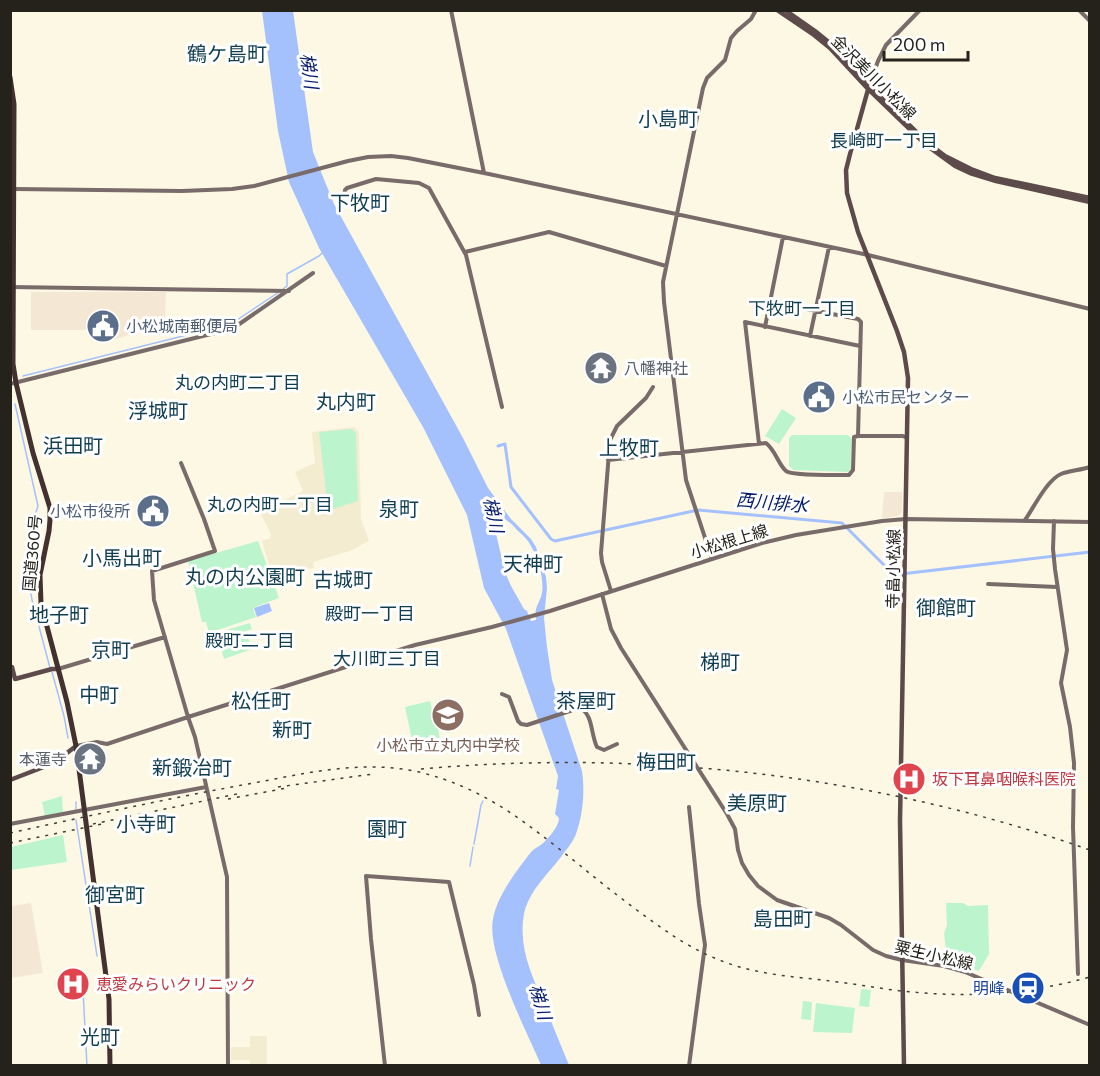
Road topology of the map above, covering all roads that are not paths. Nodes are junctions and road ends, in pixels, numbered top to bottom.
1 (452, 10) edge
2 (756, 10) edge
3 (777, 10) edge
4 (785, 10) edge
5 (920, 10) edge
6 (1079, 10) edge
7 (1089, 21) edge
8 (10, 77) edge
9 (869, 88) junction
10 (484, 173) junction
11 (14, 189) junction
12 (1089, 200) edge
13 (343, 202) dead end
14 (676, 214) junction
15 (783, 237) junction
16 (829, 247) junction
17 (465, 252) junction
18 (868, 255) junction
19 (666, 266) junction
20 (313, 273) dead end
21 (12, 287) edge
22 (287, 291) junction
23 (770, 302) junction
24 (1089, 309) edge
25 (815, 311) junction
26 (765, 327) junction
27 (810, 336) junction
28 (860, 346) junction
29 (13, 384) edge
30 (653, 387) dead end
31 (502, 407) dead end
32 (858, 436) junction
33 (908, 438) junction
34 (759, 444) junction
35 (681, 452) junction
36 (608, 460) junction
37 (181, 463) dead end
38 (1089, 467) edge
39 (906, 519) junction
40 (1025, 521) junction
41 (1054, 521) junction
42 (1089, 522) edge
43 (711, 559) junction
44 (988, 584) dead end
45 (1057, 587) junction
46 (611, 591) junction
47 (602, 594) junction
48 (165, 637) junction
49 (10, 668) edge
50 (55, 669) junction
51 (502, 694) dead end
52 (188, 717) junction
53 (617, 744) dead end
54 (76, 746) junction
55 (10, 780) edge
56 (206, 787) junction
57 (689, 807) dead end
58 (84, 811) junction
59 (10, 824) edge
60 (1078, 974) dead end
61 (479, 1015) dead end
62 (1089, 1025) edge
63 (904, 1064) edge
64 (110, 1065) edge
65 (228, 1065) edge
66 (385, 1065) edge
67 (689, 1065) edge

1 - 10 street
2 - 14 street
3 - 9 main road, 金沢美川小松線
4 - 9 main road
5 - 9 street
6 - 7 street
8 - 11 highway, 国道360号
9 - 12 main road
9 - 18 main road, 寺畠小松線
10 - 11 street
10 - 14 street
11 - 21 highway, 国道360号
13 - 17 street
14 - 15 street
14 - 19 street
15 - 16 street
15 - 23 street
16 - 18 street
16 - 25 street
17 - 19 street
17 - 31 street
18 - 24 street
18 - 33 main road, 寺畠小松線
19 - 35 street
20 - 22 street
21 - 22 street
21 - 29 highway, 国道360号
22 - 29 street
23 - 25 street
23 - 26 street
25 - 27 street
25 - 28 street
26 - 27 street
26 - 34 street
27 - 28 street
28 - 32 street
29 - 50 highway, 国道360号
30 - 36 street
32 - 33 street
32 - 34 street
33 - 39 main road, 寺畠小松線
34 - 35 street
35 - 36 street
35 - 43 street
36 - 46 street
37 - 48 street
38 - 40 street
39 - 40 street, 小松根上線
39 - 43 street, 小松根上線
39 - 63 main road, 寺畠小松線
40 - 41 street, 小松根上線
41 - 42 street, 小松根上線
41 - 45 street
43 - 46 street, 小松根上線
44 - 45 street
45 - 60 street
46 - 47 street, 小松根上線
47 - 52 street, 小松根上線
47 - 62 street, 粟生小松線
48 - 50 street
48 - 52 street
49 - 50 main road
50 - 54 highway, 国道360号
51 - 53 street
52 - 54 street, 小松根上線
52 - 56 street
54 - 55 main road
54 - 58 highway, 国道360号
56 - 58 street
56 - 65 street
57 - 67 street
58 - 59 street
58 - 64 highway, 国道360号
61 - 66 street

